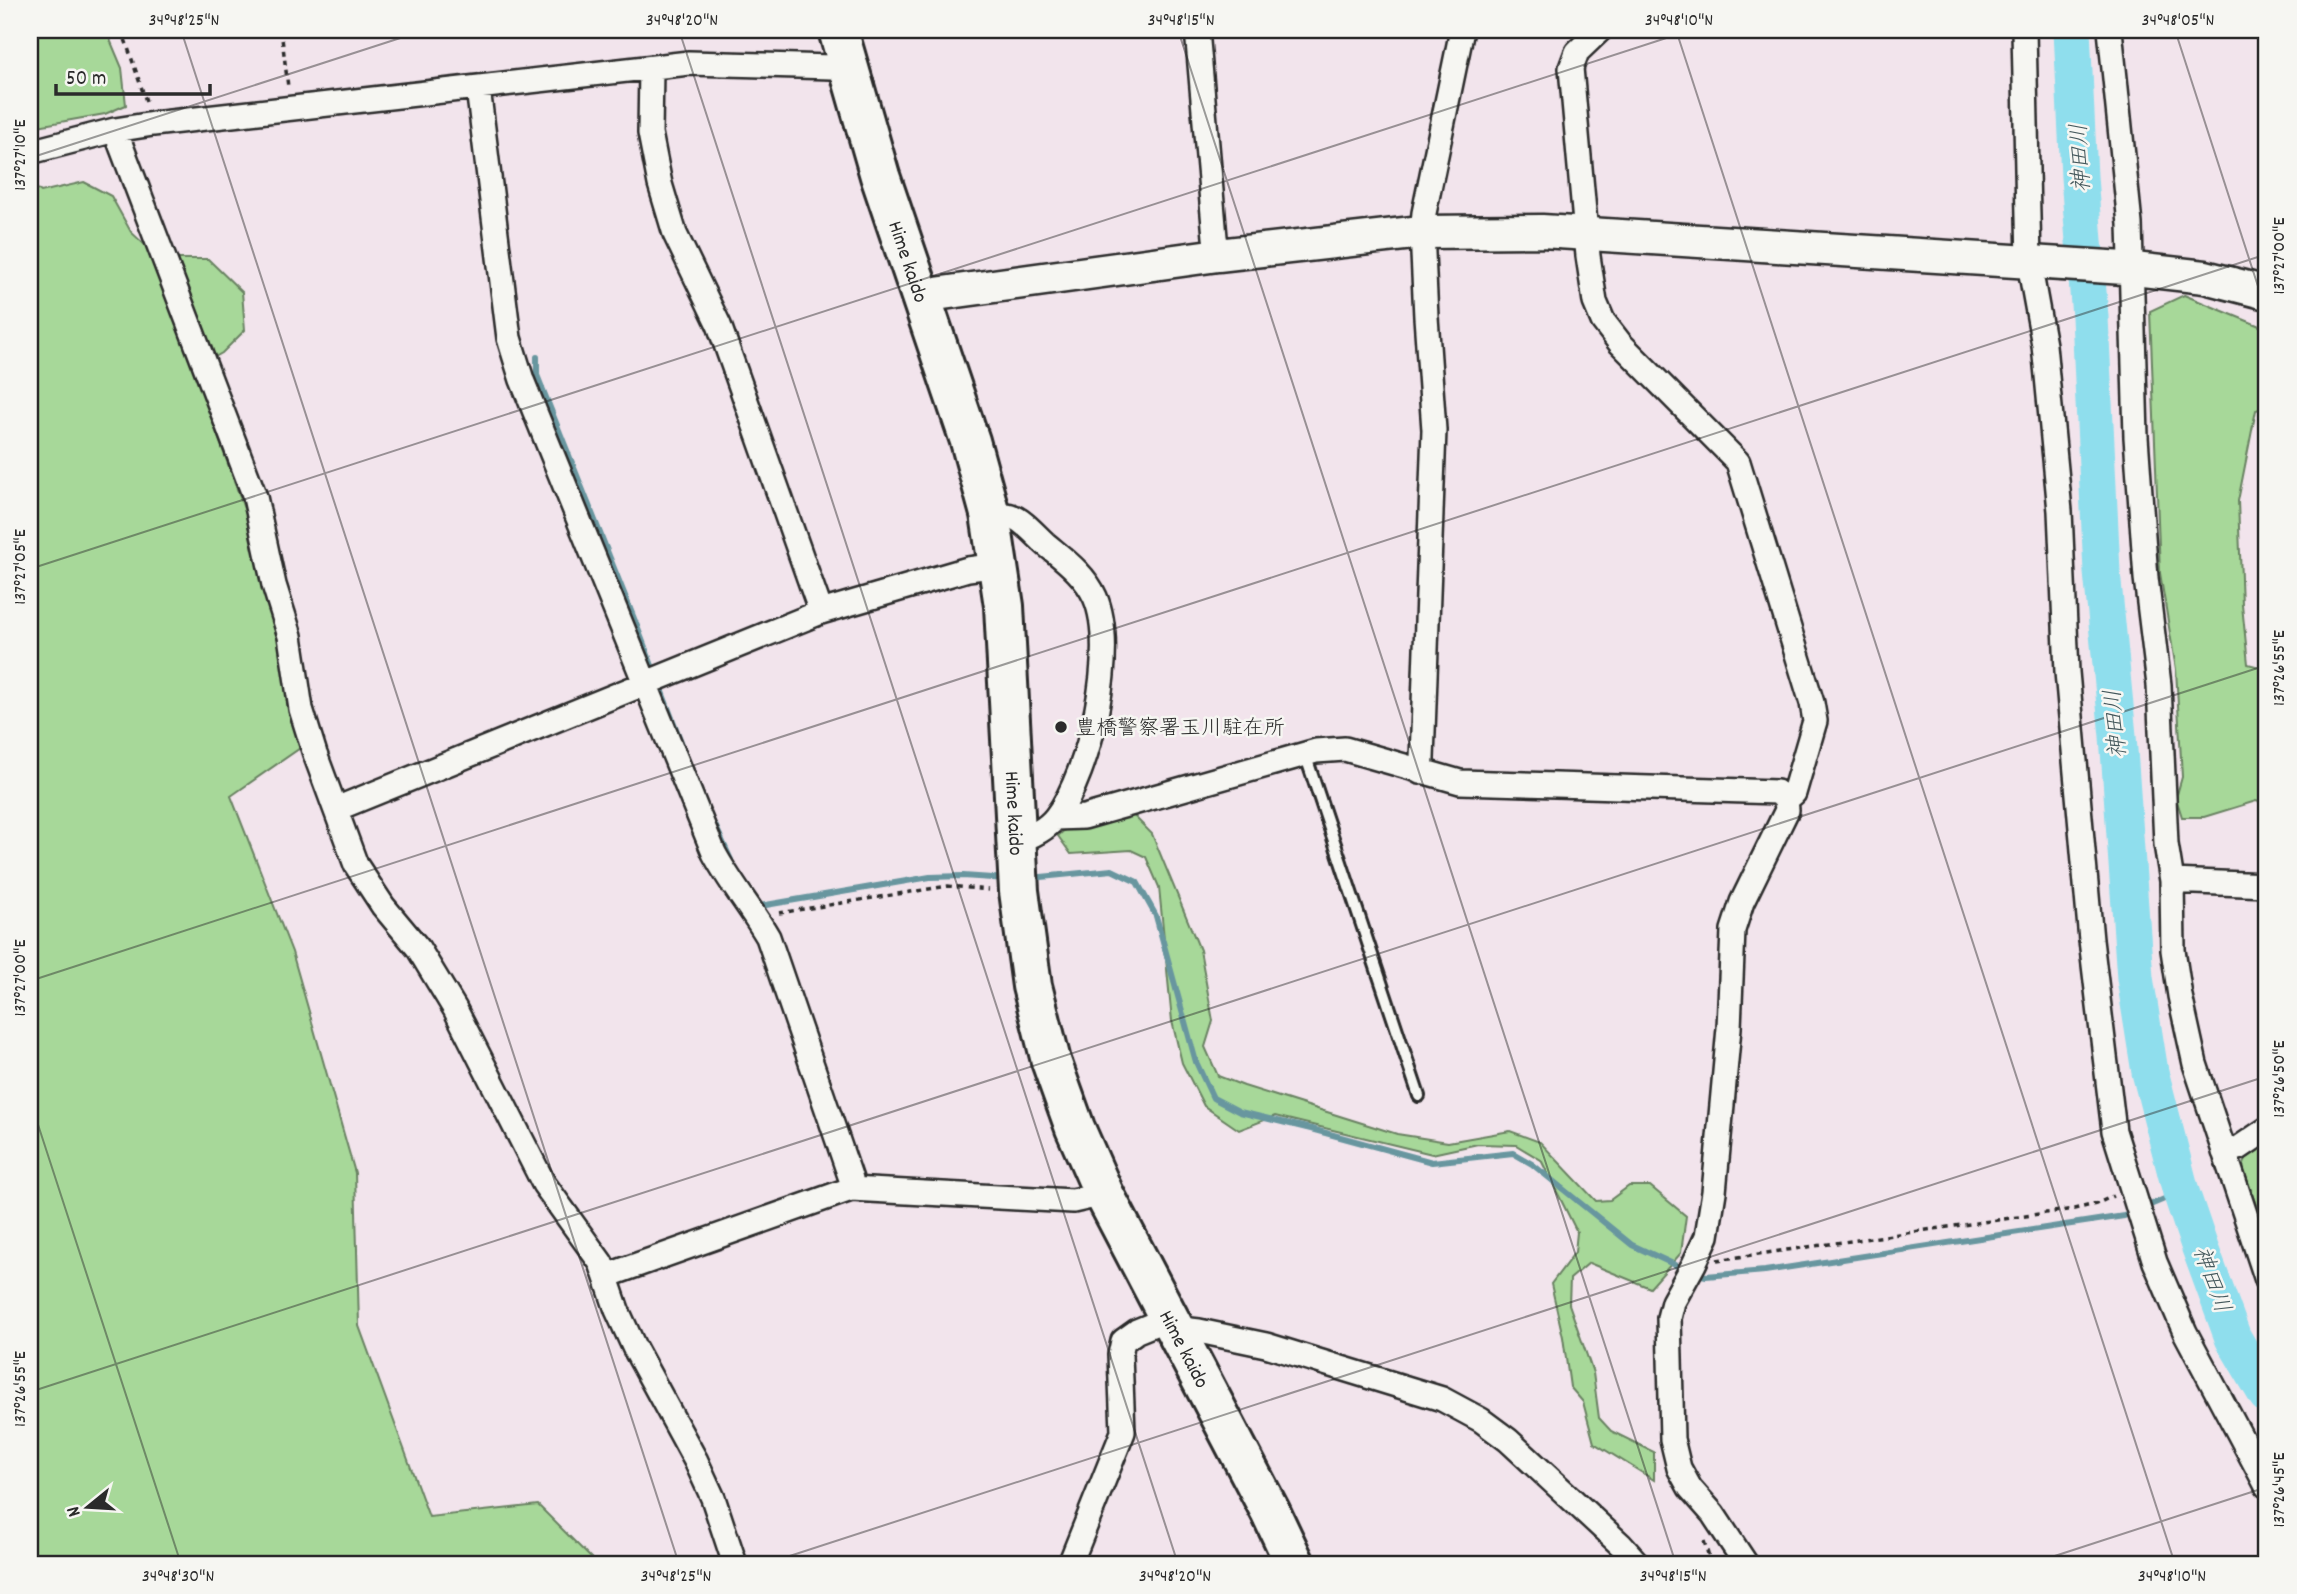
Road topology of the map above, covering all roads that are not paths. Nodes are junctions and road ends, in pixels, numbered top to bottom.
1 (1197, 30) edge
2 (1462, 30) edge
3 (1600, 30) edge
4 (2024, 30) edge
5 (2110, 30) edge
6 (842, 47) edge
7 (651, 69) junction
8 (478, 88) junction
9 (115, 130) junction
10 (30, 152) edge
11 (1422, 232) junction
12 (1586, 234) junction
13 (1218, 255) junction
14 (2035, 263) junction
15 (2129, 268) junction
16 (2267, 293) edge
17 (921, 296) junction
18 (990, 514) junction
19 (999, 565) junction
20 (821, 612) junction
21 (654, 681) junction
22 (1305, 754) junction
23 (1420, 772) junction
24 (1786, 800) junction
25 (336, 809) junction
26 (1055, 818) junction
27 (1018, 871) junction
28 (2172, 881) junction
29 (2267, 885) edge
30 (1419, 1096) dead end
31 (2267, 1129) edge
32 (2224, 1152) junction
33 (851, 1189) junction
34 (1104, 1194) junction
35 (606, 1276) junction
36 (2267, 1280) edge
37 (1173, 1328) junction
38 (2267, 1486) edge
39 (735, 1564) edge
40 (1070, 1564) edge
41 (1295, 1564) edge
42 (1638, 1564) edge
43 (1746, 1564) edge

1 - 13 street
2 - 11 street
3 - 12 street
4 - 14 street
5 - 15 street
6 - 7 street
6 - 17 highway, Hime kaido
7 - 8 street
7 - 20 street
8 - 9 street
8 - 21 street
9 - 10 street
9 - 25 street
11 - 12 street
11 - 13 street
11 - 23 street
12 - 14 street
12 - 24 street
13 - 17 street
14 - 15 street
14 - 38 street
15 - 16 street
15 - 28 street
17 - 18 highway, Hime kaido
18 - 19 highway, Hime kaido
18 - 26 street
19 - 20 street
19 - 27 highway, Hime kaido
20 - 21 street
21 - 25 street
21 - 33 street
22 - 23 street
22 - 26 street
22 - 30 lane
23 - 24 street
24 - 43 street
25 - 35 street
26 - 27 street
27 - 34 highway, Hime kaido
28 - 29 street
28 - 32 street
31 - 32 street
32 - 36 street
33 - 34 street
33 - 35 street
34 - 37 highway, Hime kaido
35 - 39 street
37 - 40 street
37 - 41 highway, Hime kaido
37 - 42 street

